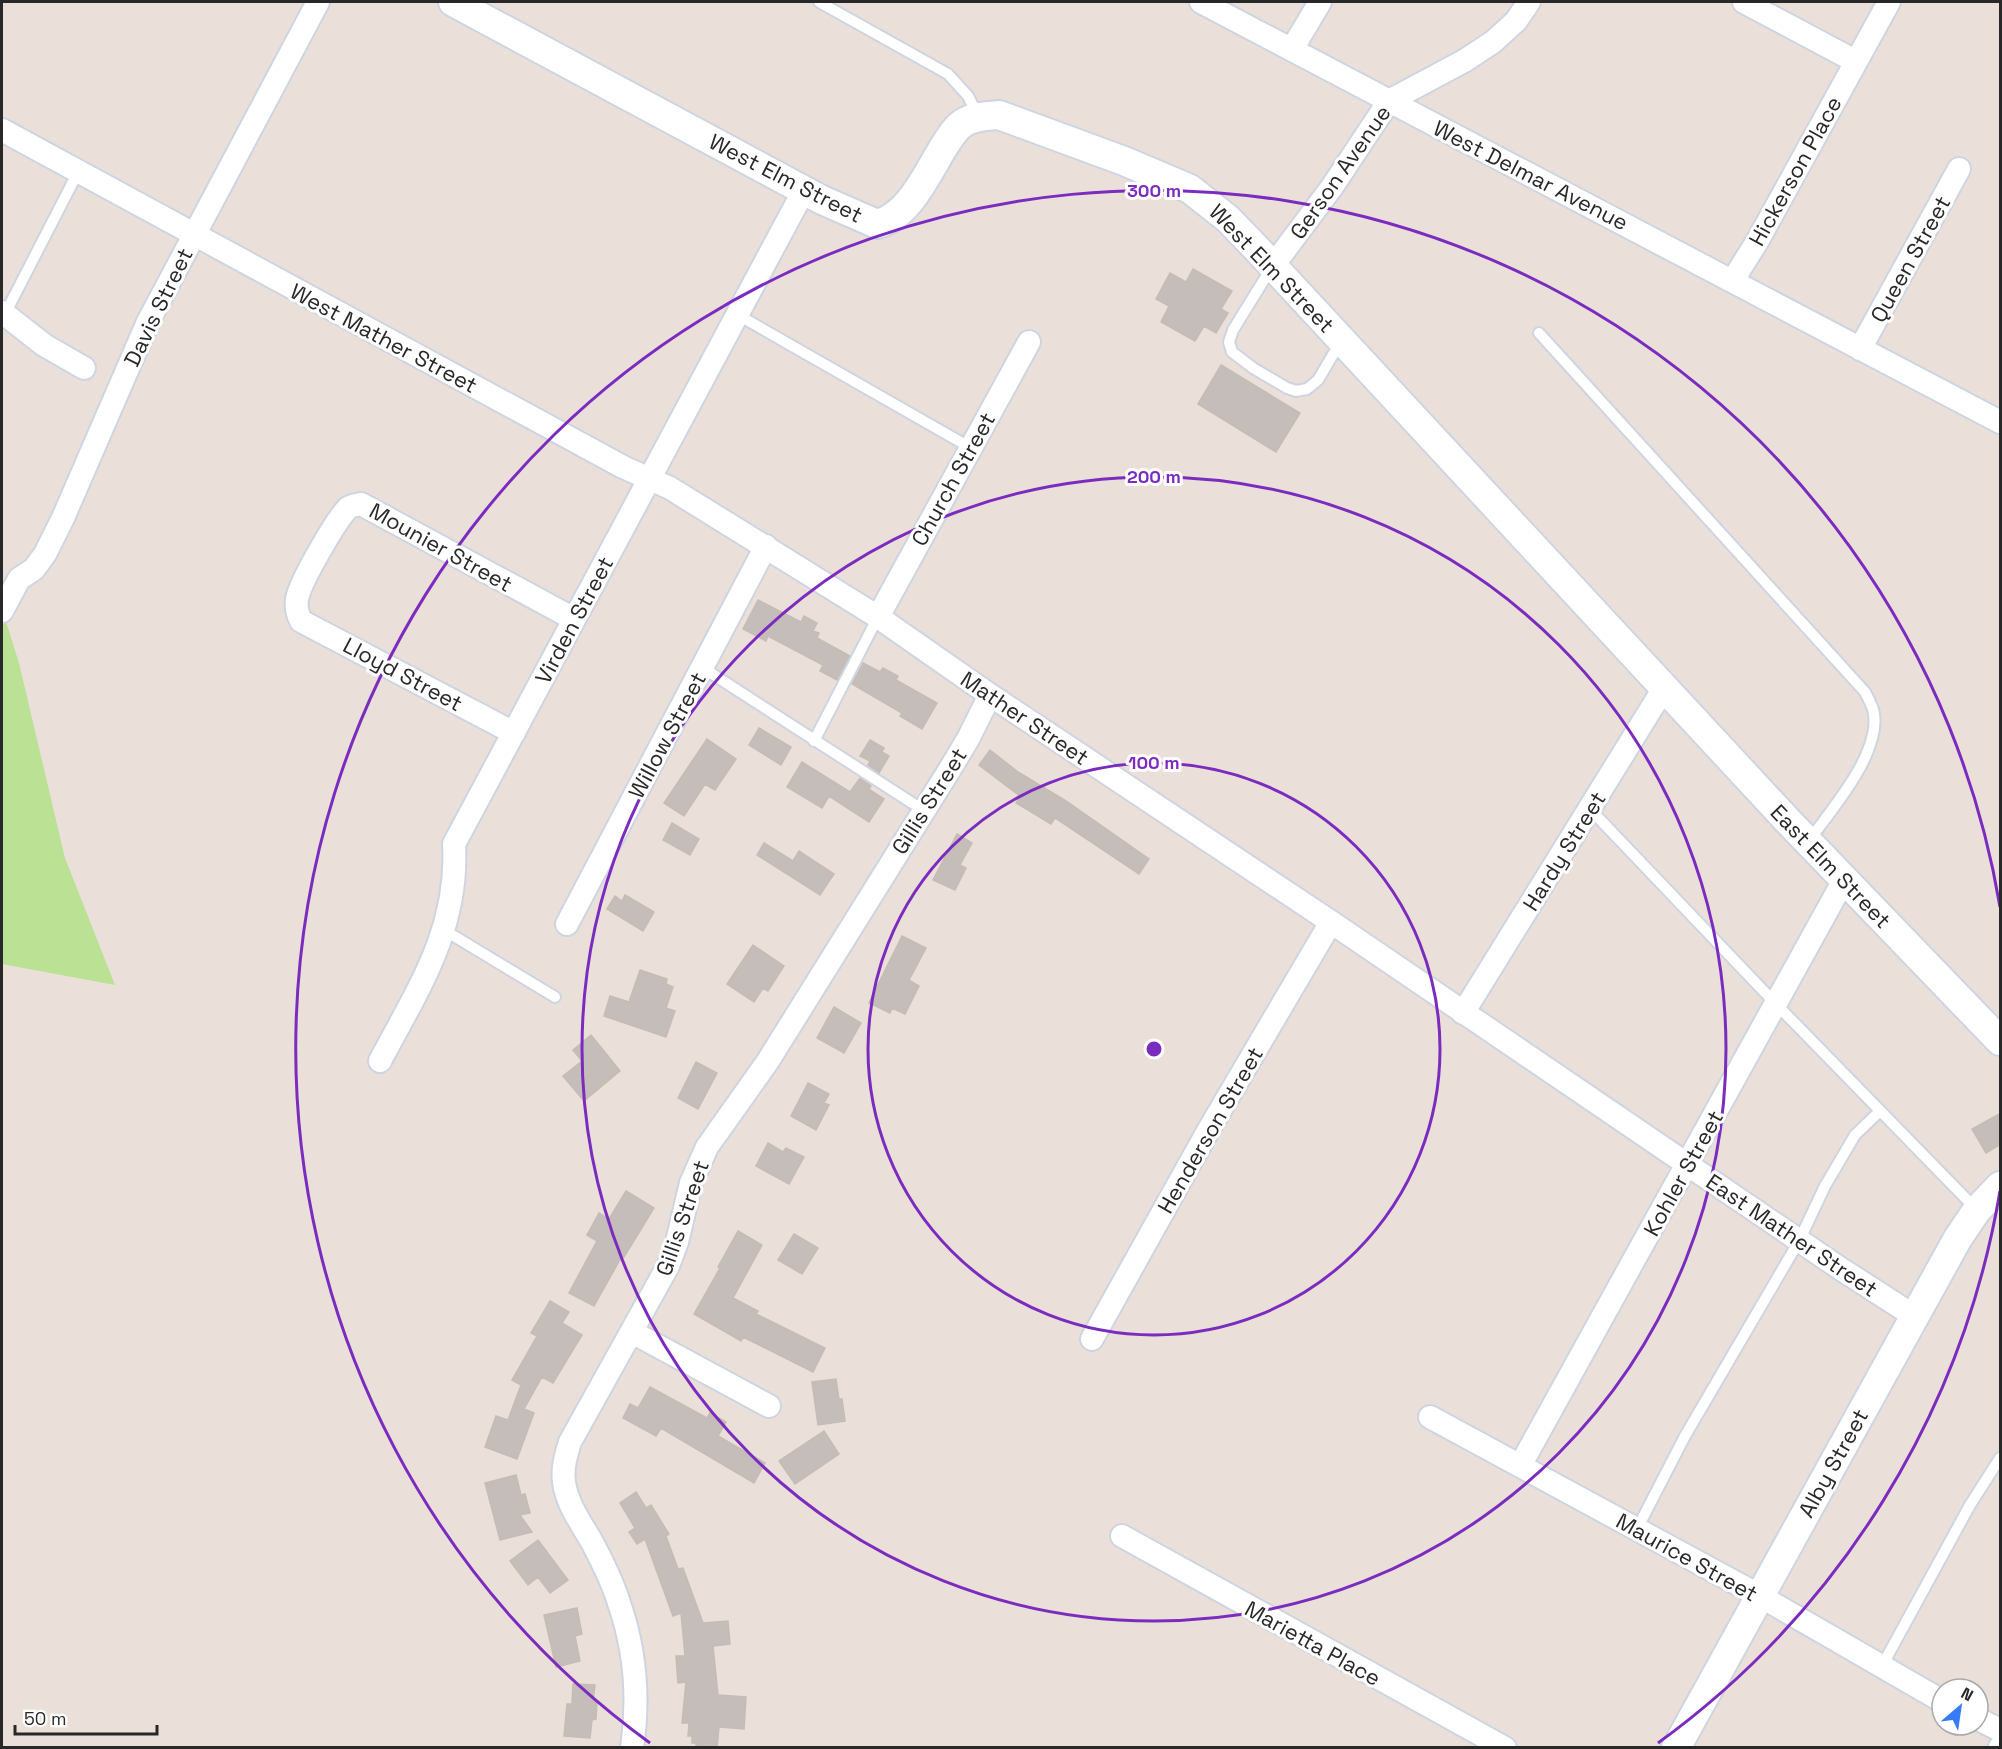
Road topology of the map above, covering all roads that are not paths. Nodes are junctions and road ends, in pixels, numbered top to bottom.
1 (318, 2) edge
2 (453, 2) edge
3 (819, 2) edge
4 (1201, 2) edge
5 (1320, 2) edge
6 (1529, 2) edge
7 (1744, 2) edge
8 (1889, 2) edge
9 (1293, 49) junction
10 (1855, 62) junction
11 (1389, 101) junction
12 (978, 116) junction
13 (2, 130) edge
14 (1959, 169) dead end
15 (78, 172) junction
16 (804, 190) junction
17 (193, 235) junction
18 (1272, 267) junction
19 (1733, 280) junction
20 (2, 313) edge
21 (738, 315) junction
22 (1539, 333) dead end
23 (1342, 340) junction
24 (1029, 342) dead end
25 (1860, 349) junction
26 (84, 368) dead end
27 (2001, 422) edge
28 (971, 448) junction
29 (650, 479) junction
30 (766, 546) junction
31 (10, 577) edge
32 (2, 612) edge
33 (297, 612) joint
34 (878, 616) junction
35 (574, 619) junction
36 (703, 668) junction
37 (1664, 688) junction
38 (990, 695) junction
39 (514, 733) junction
40 (814, 741) junction
41 (1590, 809) junction
42 (923, 810) junction
43 (1808, 842) junction
44 (1844, 880) junction
45 (1331, 922) junction
46 (567, 924) dead end
47 (444, 930) junction
48 (555, 997) dead end
49 (1776, 1004) junction
50 (1462, 1013) junction
51 (2001, 1041) edge
52 (380, 1061) dead end
53 (1880, 1111) junction
54 (1688, 1164) junction
55 (2001, 1186) edge
56 (1977, 1210) junction
57 (1799, 1241) junction
58 (1914, 1316) junction
59 (632, 1332) junction
60 (1092, 1339) dead end
61 (769, 1406) dead end
62 (1430, 1417) dead end
63 (2001, 1458) edge
64 (1520, 1466) junction
65 (1637, 1529) junction
66 (1122, 1536) dead end
67 (1760, 1596) junction
68 (1882, 1666) junction
69 (1930, 1694) edge
70 (632, 1748) edge
71 (1505, 1748) edge
72 (1677, 1748) edge

1 - 17 street, Davis Street
2 - 16 street, West Elm Street
3 - 12 lane
4 - 9 street, West Delmar Avenue
5 - 9 street
6 - 11 street, Gerson Avenue
7 - 10 street
8 - 10 street, Hickerson Place
9 - 11 street, West Delmar Avenue
10 - 19 street, Hickerson Place
11 - 18 street, Gerson Avenue
11 - 19 street, West Delmar Avenue
12 - 16 street, West Elm Street
12 - 18 street, West Elm Street
13 - 15 street, West Mather Street
14 - 25 street, Queen Street
15 - 17 street, West Mather Street
15 - 20 lane
16 - 21 street, Virden Street
17 - 29 street, West Mather Street
17 - 31 street, Davis Street
18 - 23 street, West Elm Street
18 - 23 lane
19 - 25 street, West Delmar Avenue
20 - 26 street
21 - 28 lane
21 - 29 street, Virden Street
22 - 43 lane
23 - 37 street, West Elm Street
24 - 28 street, Church Street
25 - 27 street, West Delmar Avenue
28 - 34 street, Church Street
29 - 30 street, West Mather Street
29 - 35 street, Virden Street
30 - 34 street, Mather Street
30 - 36 street, Willow Street
31 - 32 street, Davis Street
33 - 35 street, Mounier Street
33 - 39 street, Lloyd Street
34 - 38 street, Mather Street
34 - 40 lane
35 - 39 street, Virden Street
36 - 40 lane
36 - 46 street, Willow Street
37 - 41 street, Hardy Street
37 - 43 street, East Elm Street
38 - 42 street, Gillis Street
38 - 45 street, Mather Street
39 - 47 street, Virden Street
40 - 42 lane
41 - 49 lane
41 - 50 street, Hardy Street
42 - 59 street, Gillis Street
43 - 44 street, East Elm Street
44 - 49 street, Kohler Street
44 - 51 street, East Elm Street
45 - 50 street, Mather Street
45 - 60 street, Henderson Street
47 - 48 lane
47 - 52 street, Virden Street
49 - 53 lane
49 - 54 street, Kohler Street
50 - 54 street, East Mather Street
53 - 56 lane
53 - 57 lane
54 - 57 street, East Mather Street
54 - 64 street, Kohler Street
55 - 56 street, Alby Street
56 - 58 street, Alby Street
57 - 58 street, East Mather Street
57 - 65 lane
58 - 67 street, Alby Street
59 - 61 street
59 - 70 street, Gillis Street
62 - 64 street, Maurice Street
63 - 68 lane
64 - 65 street, Maurice Street
65 - 67 street, Maurice Street
66 - 71 street, Marietta Place
67 - 68 street, Maurice Street
67 - 72 street, Alby Street
68 - 69 street, Maurice Street

